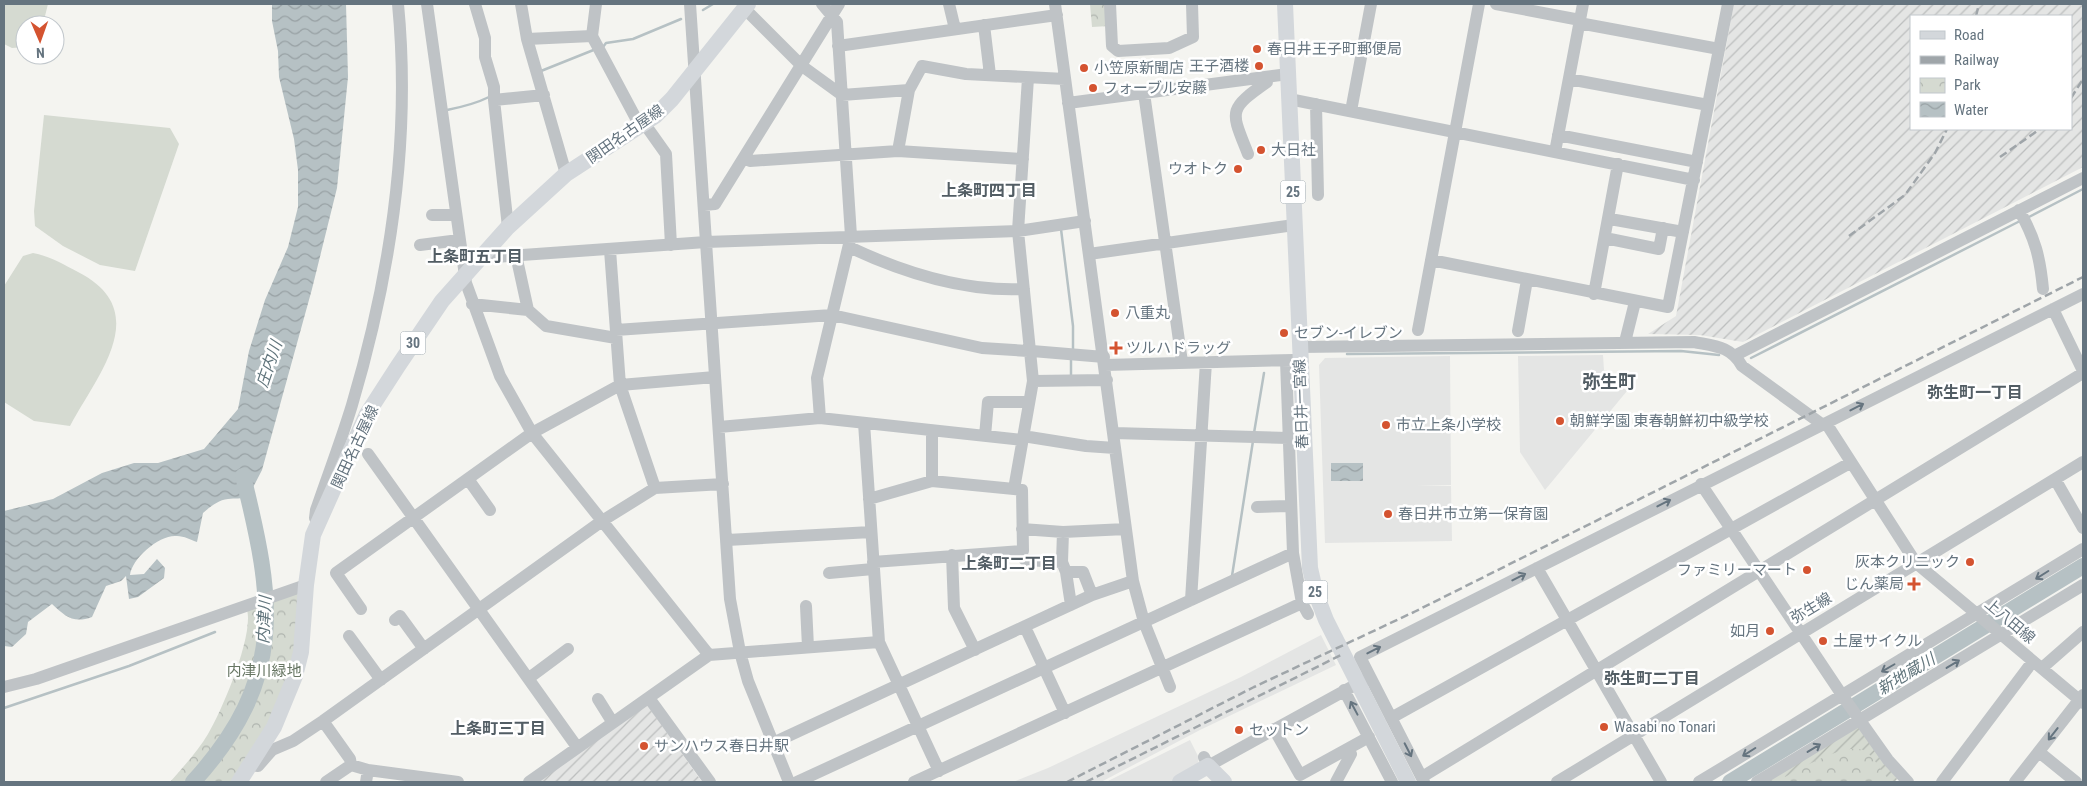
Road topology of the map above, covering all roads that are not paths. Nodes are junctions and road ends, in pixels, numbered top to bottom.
1 (398, 4) edge
2 (427, 4) edge
3 (475, 4) edge
4 (521, 4) edge
5 (596, 4) edge
6 (690, 4) edge
7 (822, 4) edge
8 (839, 4) edge
9 (949, 4) edge
10 (1110, 4) edge
11 (1192, 4) edge
12 (1285, 4) edge
13 (1371, 4) edge
14 (1479, 4) edge
15 (1496, 4) edge
16 (1583, 4) edge
17 (1728, 4) edge
18 (746, 6) edge
19 (1056, 9) edge
20 (833, 16) junction
21 (1580, 21) junction
22 (984, 25) junction
23 (955, 29) junction
24 (592, 36) junction
25 (527, 39) junction
26 (838, 46) junction
27 (1719, 49) junction
28 (802, 66) junction
29 (694, 71) junction
30 (1288, 74) junction
31 (990, 76) junction
32 (1266, 77) junction
33 (1028, 78) junction
34 (1569, 79) junction
35 (1065, 80) junction
36 (909, 90) junction
37 (1144, 93) junction
38 (544, 95) junction
39 (842, 95) junction
40 (1289, 99) junction
41 (494, 100) junction
42 (1068, 103) junction
43 (1316, 104) junction
44 (1708, 105) junction
45 (1350, 111) junction
46 (642, 125) junction
47 (1454, 132) junction
48 (1558, 135) junction
49 (898, 151) junction
50 (1555, 152) junction
51 (846, 154) junction
52 (1248, 154) dead end
53 (744, 158) junction
54 (1023, 159) junction
55 (1697, 162) junction
56 (1618, 164) junction
57 (566, 174) junction
58 (2083, 178) edge
59 (1694, 180) junction
60 (1318, 195) dead end
61 (704, 205) junction
62 (432, 215) dead end
63 (455, 215) junction
64 (2022, 216) junction
65 (1610, 219) junction
66 (1085, 222) junction
67 (1294, 226) junction
68 (508, 227) junction
69 (1663, 228) junction
70 (1018, 231) junction
71 (1683, 232) junction
72 (1605, 238) junction
73 (459, 240) junction
74 (850, 241) junction
75 (706, 242) junction
76 (1165, 244) junction
77 (420, 245) dead end
78 (671, 245) junction
79 (610, 250) junction
80 (1089, 254) junction
81 (484, 255) junction
82 (516, 255) junction
83 (1431, 260) junction
84 (465, 273) junction
85 (1528, 280) junction
86 (1024, 289) junction
87 (2043, 289) dead end
88 (1594, 294) junction
89 (2083, 294) edge
90 (1635, 302) junction
91 (472, 304) junction
92 (2052, 309) junction
93 (528, 310) junction
94 (832, 315) junction
95 (712, 323) junction
96 (1418, 330) dead end
97 (1518, 330) dead end
98 (616, 334) junction
99 (1625, 342) junction
100 (1030, 351) junction
101 (1736, 355) junction
102 (1295, 356) junction
103 (1105, 361) junction
104 (1182, 362) junction
105 (1206, 362) junction
106 (2083, 372) edge
107 (715, 377) junction
108 (1107, 380) junction
109 (1033, 381) junction
110 (620, 385) junction
111 (1029, 402) junction
112 (820, 418) junction
113 (864, 423) junction
114 (1824, 424) junction
115 (719, 427) junction
116 (932, 431) junction
117 (532, 433) junction
118 (1114, 433) junction
119 (1203, 435) junction
120 (985, 436) junction
121 (1022, 438) junction
122 (1288, 438) junction
123 (1115, 448) junction
124 (368, 454) dead end
125 (2083, 462) edge
126 (1850, 463) junction
127 (468, 479) junction
128 (2055, 479) junction
129 (932, 481) junction
130 (723, 484) junction
131 (1701, 484) junction
132 (655, 488) junction
133 (1014, 489) junction
134 (869, 499) junction
135 (1874, 501) junction
136 (1290, 506) junction
137 (1257, 507) dead end
138 (490, 510) dead end
139 (412, 517) junction
140 (602, 521) junction
141 (1022, 528) junction
142 (2083, 528) edge
143 (1126, 529) junction
144 (1730, 530) junction
145 (871, 532) junction
146 (1063, 532) junction
147 (314, 536) junction
148 (727, 540) junction
149 (2083, 549) edge
150 (1020, 552) junction
151 (1293, 553) junction
152 (952, 556) junction
153 (1916, 563) junction
154 (873, 566) junction
155 (1064, 567) junction
156 (1537, 568) junction
157 (1758, 571) junction
158 (829, 574) dead end
159 (1134, 581) junction
160 (306, 585) junction
161 (2083, 585) edge
162 (1092, 595) junction
163 (1191, 600) junction
164 (1071, 605) junction
165 (806, 606) dead end
166 (361, 609) dead end
167 (478, 609) junction
168 (1980, 617) junction
169 (395, 620) dead end
170 (1568, 620) junction
171 (1144, 622) junction
172 (1024, 627) junction
173 (2083, 632) edge
174 (2000, 633) junction
175 (1800, 634) junction
176 (349, 636) dead end
177 (879, 642) junction
178 (808, 647) junction
179 (424, 649) junction
180 (568, 649) dead end
181 (975, 650) junction
182 (740, 652) junction
183 (709, 655) junction
184 (2037, 665) junction
185 (1044, 668) junction
186 (1162, 668) junction
187 (1597, 669) junction
188 (1370, 676) junction
189 (528, 678) junction
190 (380, 680) junction
191 (900, 684) junction
192 (4, 687) edge
193 (1170, 687) dead end
194 (1344, 690) junction
195 (1844, 697) junction
196 (649, 698) junction
197 (598, 699) dead end
198 (2082, 699) edge
199 (1065, 713) junction
200 (1391, 718) junction
201 (1859, 718) junction
202 (323, 721) junction
203 (613, 723) junction
204 (918, 726) junction
205 (1274, 729) junction
206 (1634, 735) junction
207 (1369, 737) junction
208 (773, 743) junction
209 (577, 747) junction
210 (1348, 748) junction
211 (2039, 752) junction
212 (1206, 762) junction
213 (351, 765) junction
214 (938, 771) junction
215 (244, 776) edge
216 (367, 776) edge
217 (1418, 780) edge
218 (326, 782) edge
219 (458, 782) edge
220 (529, 782) edge
221 (710, 782) edge
222 (789, 782) edge
223 (797, 782) edge
224 (914, 782) edge
225 (1180, 782) edge
226 (1224, 782) edge
227 (1336, 782) edge
228 (1392, 782) edge
229 (1557, 782) edge
230 (1661, 782) edge
231 (1699, 782) edge
232 (1757, 782) edge
233 (1908, 782) edge
234 (1942, 782) edge
235 (2015, 782) edge
236 (2076, 782) edge

1 - 147 street
2 - 63 street
3 - 41 street
4 - 25 street
5 - 24 street
6 - 29 street
7 - 20 street
8 - 20 street
9 - 23 street
10 - 11 street
12 - 30 main road, 春日井一宮線 / 25
13 - 45 street
14 - 47 street
15 - 21 street
16 - 21 street
17 - 27 street
18 - 28 street
18 - 29 main road, 関田名古屋線 / 30
19 - 22 street
19 - 35 street
20 - 26 street
20 - 28 street
21 - 27 street
21 - 34 street
22 - 23 street
22 - 31 street
23 - 26 street
24 - 25 street
24 - 46 street
25 - 38 street
26 - 39 street
27 - 44 street
28 - 39 street
28 - 53 street
29 - 46 main road, 関田名古屋線 / 30
29 - 61 street
30 - 32 street
30 - 40 main road, 春日井一宮線 / 25
31 - 33 street
31 - 36 street
32 - 37 street
32 - 52 street
33 - 35 street
33 - 54 street
34 - 44 street
34 - 48 street
35 - 42 street
36 - 39 street
36 - 49 street
37 - 42 street
37 - 76 street
38 - 41 street
38 - 57 street
39 - 51 street
40 - 43 street
40 - 67 main road, 春日井一宮線 / 25
41 - 68 street
42 - 66 street
43 - 45 street
43 - 60 street
44 - 55 street
45 - 47 street
46 - 57 main road, 関田名古屋線 / 30
46 - 78 street
47 - 50 street
47 - 83 street
48 - 50 street
48 - 55 street
49 - 51 street
49 - 54 street
50 - 56 street
51 - 53 street
51 - 74 street
53 - 61 street
54 - 70 street
55 - 59 street
56 - 59 street
56 - 65 street
57 - 68 main road, 関田名古屋線 / 30
58 - 64 street
59 - 71 street
61 - 75 street
62 - 63 street
63 - 73 street
64 - 87 street
64 - 101 street
65 - 69 street
65 - 72 street
66 - 70 street
66 - 80 street
67 - 76 street
67 - 102 main road, 春日井一宮線 / 25
68 - 81 main road, 関田名古屋線 / 30
69 - 71 street
69 - 72 street
70 - 74 street
70 - 86 street
71 - 90 street
72 - 88 street
73 - 77 street
73 - 84 street
74 - 75 street
74 - 86 street
74 - 94 street
75 - 78 street
75 - 95 street
76 - 80 street
76 - 104 street
78 - 79 street
79 - 82 street
79 - 98 street
80 - 103 street
81 - 82 street
81 - 84 main road, 関田名古屋線 / 30
82 - 93 street
83 - 85 street
83 - 96 street
84 - 91 street
84 - 147 main road, 関田名古屋線 / 30
85 - 88 street
85 - 97 street
86 - 100 street
88 - 90 street
89 - 92 street
90 - 99 street
91 - 93 street
91 - 117 street
92 - 106 street
114 -> 92 street
93 - 98 street
94 - 95 street
94 - 100 street
94 - 112 street
95 - 98 street
95 - 107 street
98 - 110 street
99 - 101 street
99 - 102 street
100 - 103 street
100 - 109 street
101 - 114 street
102 - 105 street
102 - 122 street
102 - 217 main road, 春日井一宮線 / 25
103 - 104 street
103 - 108 street
104 - 105 street
105 - 119 street
106 - 135 street
107 - 110 street
107 - 115 street
108 - 109 street
108 - 118 street
109 - 111 street
110 - 117 street
110 - 132 street
111 - 120 street
111 - 121 street
112 - 113 street
112 - 115 street
113 - 116 street
113 - 134 street
114 - 126 street, 上八田線
114 - 131 street
115 - 130 street
116 - 120 street
116 - 129 street
117 - 127 street
117 - 140 street
118 - 119 street
118 - 123 street
119 - 122 street
119 - 163 street
120 - 121 street
121 - 123 street
121 - 133 street
122 - 136 street
123 - 143 street
124 - 139 street
125 - 128 street, 弥生線
126 - 135 street, 上八田線
126 - 144 street
127 - 138 street
127 - 139 street
128 - 142 street
128 - 153 street, 弥生線
129 - 133 street
129 - 134 street
130 - 132 street
130 - 148 street
131 - 144 street
156 -> 131 street
132 - 140 street
133 - 141 street
134 - 145 street
135 - 153 street, 上八田線
135 - 157 street
136 - 137 street
136 - 151 street
139 - 166 street
139 - 167 street
140 - 167 street
140 - 183 street
141 - 146 street
141 - 150 street
143 - 146 street
143 - 159 street
144 - 157 street
144 - 170 street
145 - 148 street
145 - 154 street
146 - 155 street
147 - 160 main road, 関田名古屋線 / 30
148 - 182 street
149 -> 168 street
150 - 152 street
150 - 155 street
151 - 163 street
151 - 186 street
152 - 154 street
152 - 181 street
153 - 168 street, 上八田線
153 - 175 street, 弥生線
154 - 158 street
154 - 177 street
155 - 162 street
155 - 164 street
156 - 170 street
188 -> 156 street
157 - 175 street
157 - 187 street
159 - 162 street
159 - 171 street
160 - 192 street
160 - 215 main road, 関田名古屋線 / 30
161 - 174 street
162 - 164 street
163 - 171 street
164 - 172 street
165 - 178 street
167 - 179 street
167 - 189 street
168 - 174 street, 上八田線
168 -> 195 street
169 - 179 street
170 - 187 street
170 - 200 street
171 - 185 street
171 - 186 street
172 - 181 street
172 - 185 street
173 - 184 street
174 - 184 street, 上八田線
201 -> 174 street
175 - 195 street
175 - 206 street, 弥生線
176 - 190 street
177 - 178 street
177 - 191 street
178 - 182 street
179 - 190 street
180 - 189 street
181 - 191 street
182 - 183 street
182 - 208 street
183 - 196 street
184 - 198 street, 上八田線
184 - 234 street
185 - 199 street
185 - 204 street
186 - 193 street
186 - 199 street
187 - 206 street
187 - 217 street
188 - 194 street
188 - 200 street
189 - 209 street
190 - 202 street
191 - 204 street
191 - 208 street
194 - 205 street
207 -> 194 street
195 - 201 street
195 -> 231 street
196 - 203 street
196 - 221 street
197 - 203 street
198 -> 211 street
199 - 214 street
200 -> 217 street
232 -> 201 street
201 - 233 street
202 - 213 street
202 - 215 street
203 - 209 street
204 - 214 street
204 - 223 street
205 - 210 street
205 - 212 street
206 - 229 street, 弥生線
206 - 230 street
207 - 210 street
207 - 228 street
208 - 222 street
209 - 220 street
210 - 227 street
211 - 235 street
211 - 236 street
212 - 225 main road
212 - 226 main road
213 - 216 street
213 - 218 street
214 - 224 street
216 - 219 street

